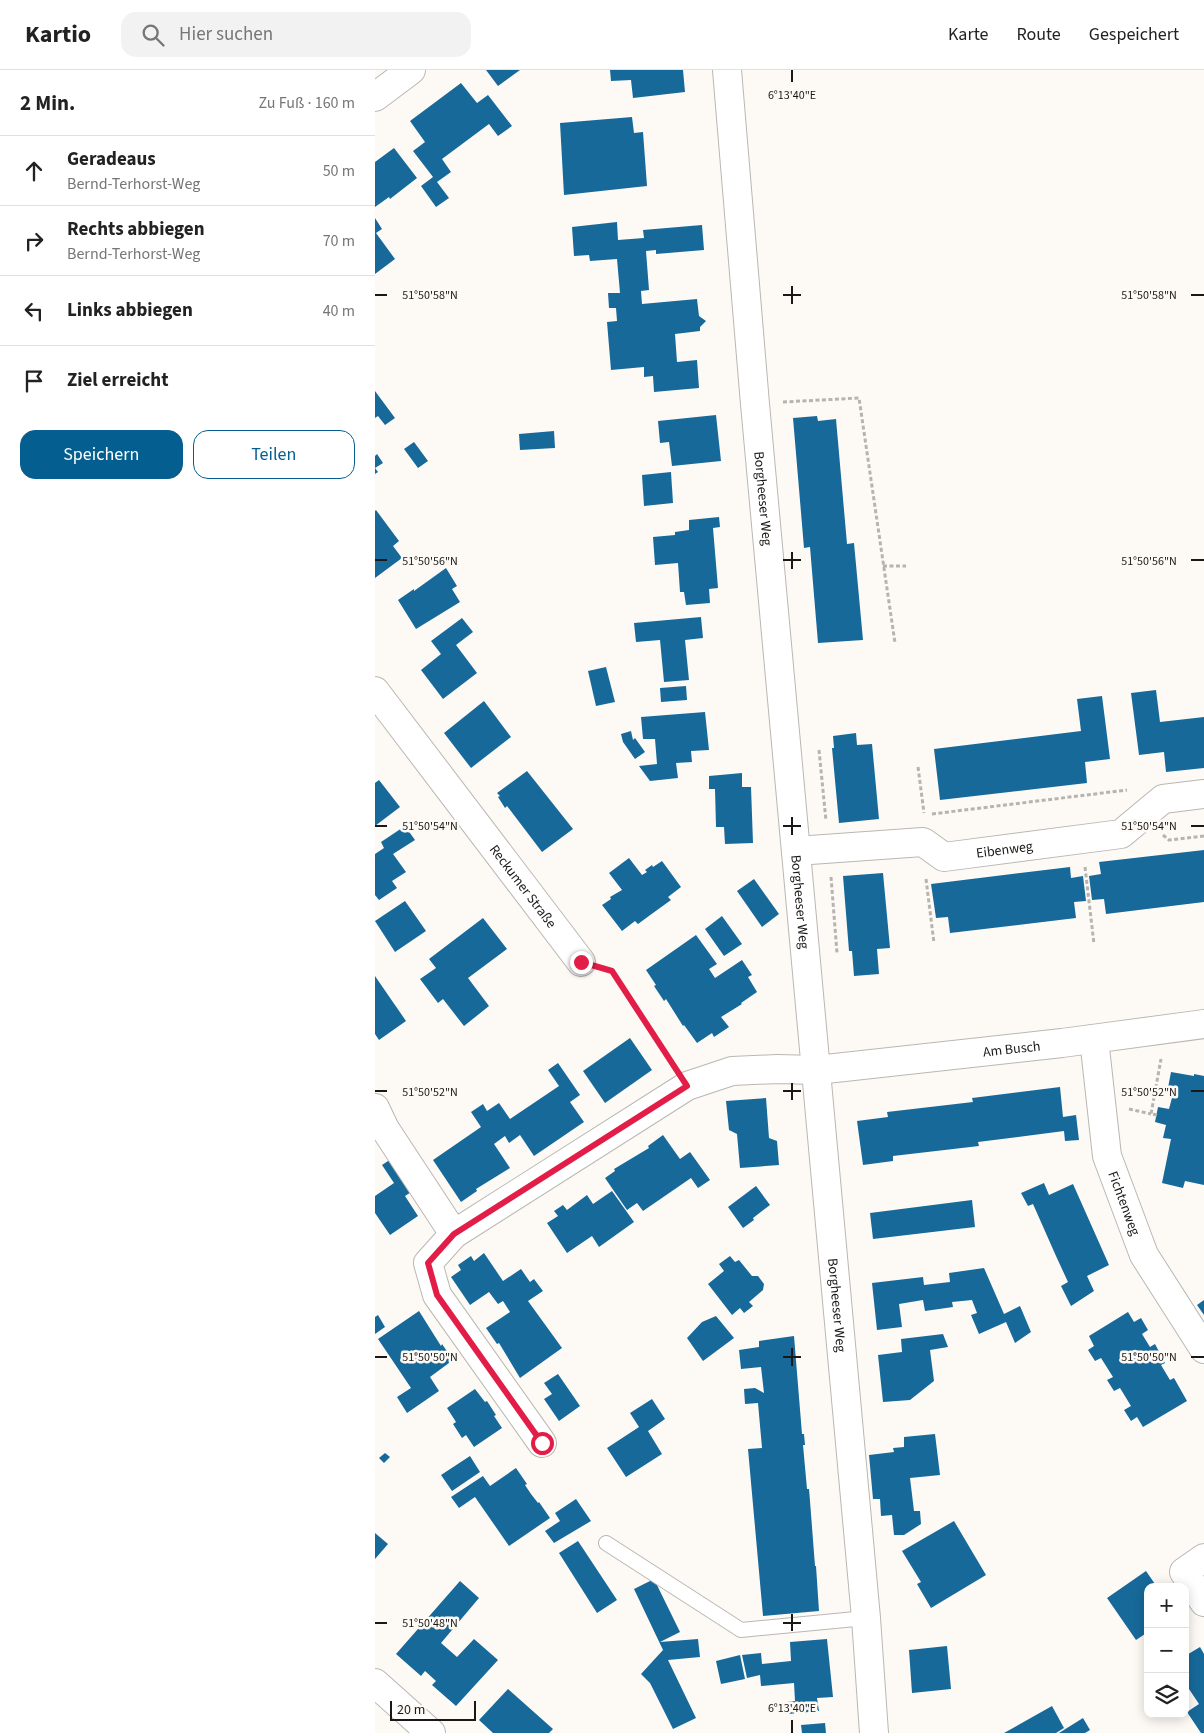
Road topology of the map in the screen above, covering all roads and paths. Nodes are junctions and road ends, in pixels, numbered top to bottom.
1 (411, 70) edge
2 (727, 70) edge
3 (375, 98) edge
4 (755, 404) junction
5 (883, 566) junction
6 (906, 566) dead end
7 (895, 643) dead end
8 (375, 693) edge
9 (918, 767) dead end
10 (1129, 790) dead end
11 (1204, 794) edge
12 (1142, 816) junction
13 (1204, 836) edge
14 (1082, 839) junction
15 (923, 842) junction
16 (796, 851) junction
17 (934, 943) dead end
18 (1095, 944) dead end
19 (581, 962) joint
20 (1204, 1024) edge
21 (1094, 1039) junction
22 (1161, 1058) dead end
23 (817, 1070) junction
24 (687, 1086) junction
25 (375, 1108) edge
26 (1128, 1109) dead end
27 (1151, 1114) junction
28 (1157, 1115) dead end
29 (454, 1234) junction
30 (1204, 1350) edge
31 (542, 1443) dead end
32 (606, 1543) dead end
33 (1204, 1558) edge
34 (1204, 1602) edge
35 (866, 1618) junction
36 (375, 1683) edge
37 (431, 1733) edge
38 (874, 1733) edge

1 - 3 street
2 - 4 street, Borgheeser Weg
4 - 5 path
4 - 16 street, Borgheeser Weg
5 - 6 path
5 - 7 path
8 - 19 street, Reckumer Straße
9 - 10 path
11 - 12 street, Eibenweg
12 - 13 path
12 - 14 street, Eibenweg
14 - 15 street, Eibenweg
14 - 18 path
15 - 16 street
15 - 17 path
16 - 23 street, Borgheeser Weg
19 - 24 path
20 - 21 street, Am Busch
21 - 23 street, Am Busch
21 - 30 street, Fichtenweg
22 - 27 path
23 - 24 street, Am Busch
23 - 35 street, Borgheeser Weg
24 - 29 street, Am Busch
25 - 29 street
26 - 27 path
27 - 28 path
29 - 31 street, Am Busch
32 - 35 lane
33 - 34 street
35 - 38 street, Borgheeser Weg
36 - 37 street

